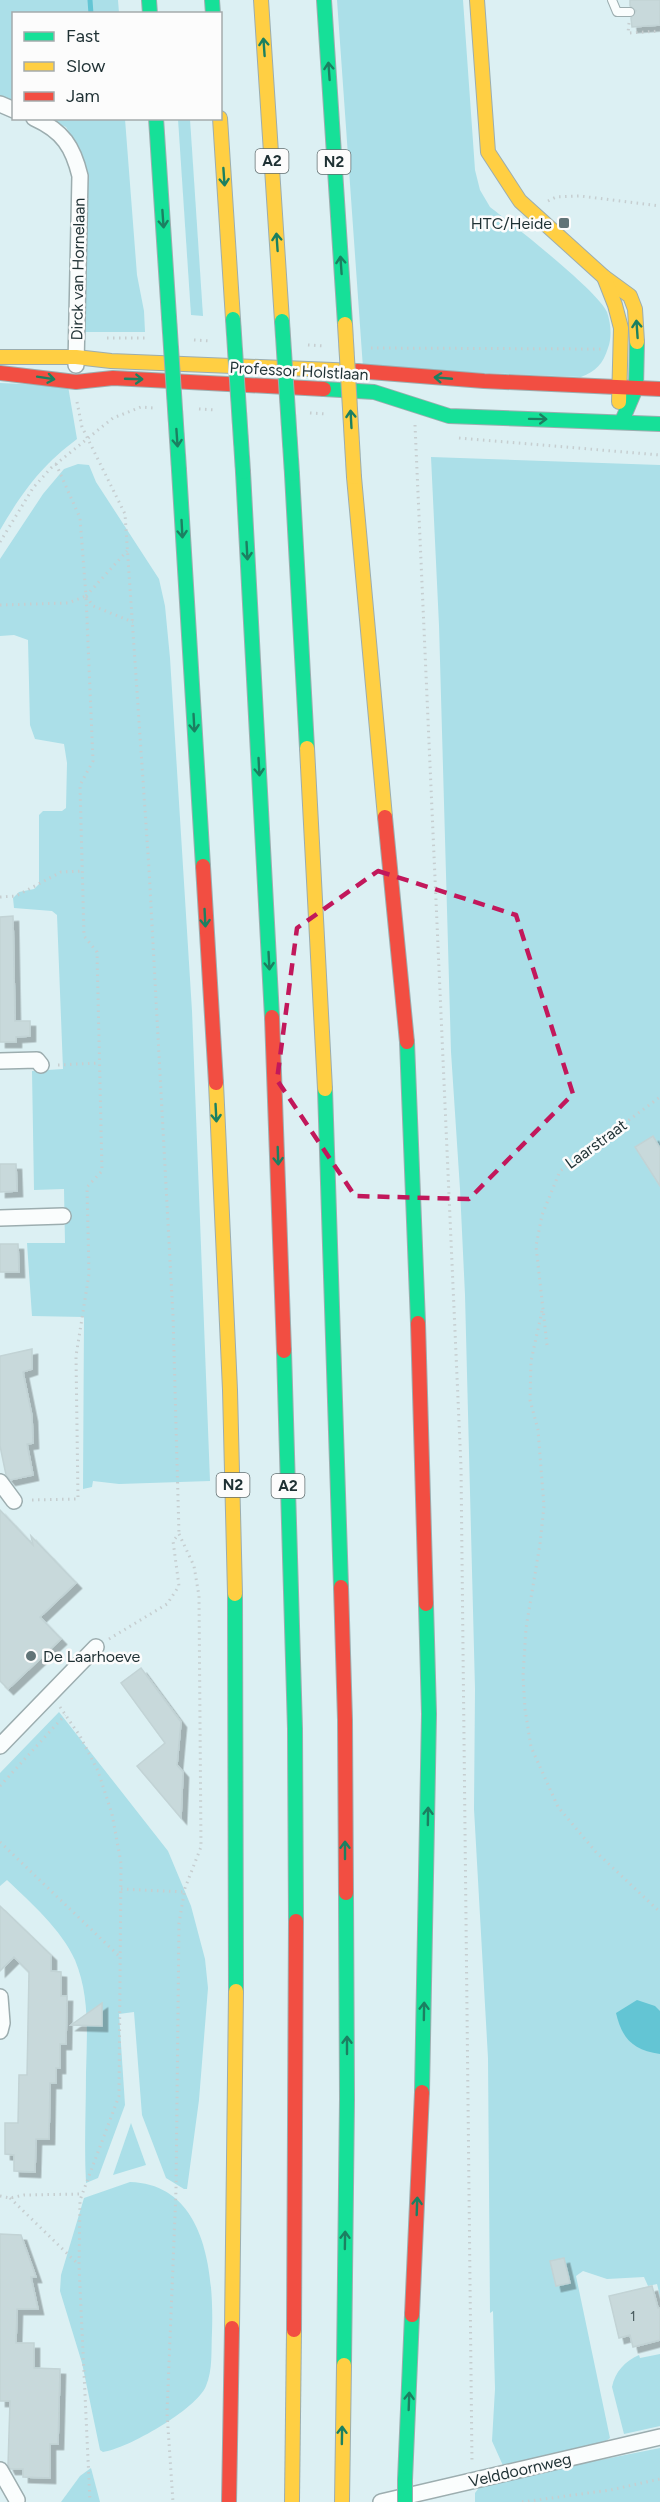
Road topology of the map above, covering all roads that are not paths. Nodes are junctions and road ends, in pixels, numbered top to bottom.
1 (261, 0) edge
2 (324, 0) edge
3 (477, 0) edge
4 (612, 0) edge
5 (630, 12) road end
6 (38, 120) edge
7 (156, 120) edge
8 (220, 120) edge
9 (604, 277) junction
10 (0, 357) edge
11 (76, 357) junction
12 (0, 373) edge
13 (76, 382) junction
14 (616, 387) junction
15 (636, 388) junction
16 (660, 389) edge
17 (622, 421) junction
18 (660, 424) edge
19 (0, 1061) edge
20 (41, 1065) road end
21 (63, 1216) dead end
22 (0, 1218) edge
23 (0, 1482) edge
24 (14, 1501) road end
25 (96, 1647) road end
26 (0, 1746) edge
27 (0, 1997) edge
28 (0, 2031) edge
29 (660, 2437) edge
30 (0, 2470) edge
31 (342, 2498) edge
32 (17, 2500) dead end
33 (230, 2502) edge
34 (292, 2502) edge
35 (381, 2502) edge
36 (405, 2502) edge

31 -> 1 main road, A2, bridge
36 -> 2 main road, N2, bridge
3 - 9 main road
4 - 5 lane
6 - 11 street, Dirck van Hornelaan
7 -> 33 main road, N2, bridge
8 -> 34 main road, A2, bridge
9 - 14 main road
15 -> 9 main road
10 - 11 main road, Professor Holstlaan
11 - 13 street, Dirck van Hornelaan
14 -> 11 main road, Professor Holstlaan
12 -> 13 main road, Professor Holstlaan
13 -> 17 main road, Professor Holstlaan
14 - 15 main road, Professor Holstlaan
14 - 17 main road
15 - 16 main road, Professor Holstlaan
15 - 17 main road
17 - 18 main road, Professor Holstlaan
19 - 20 street
21 - 22 street
23 - 24 street
25 - 26 street
27 - 28 street
29 - 35 street, Velddoornweg
30 - 32 street

